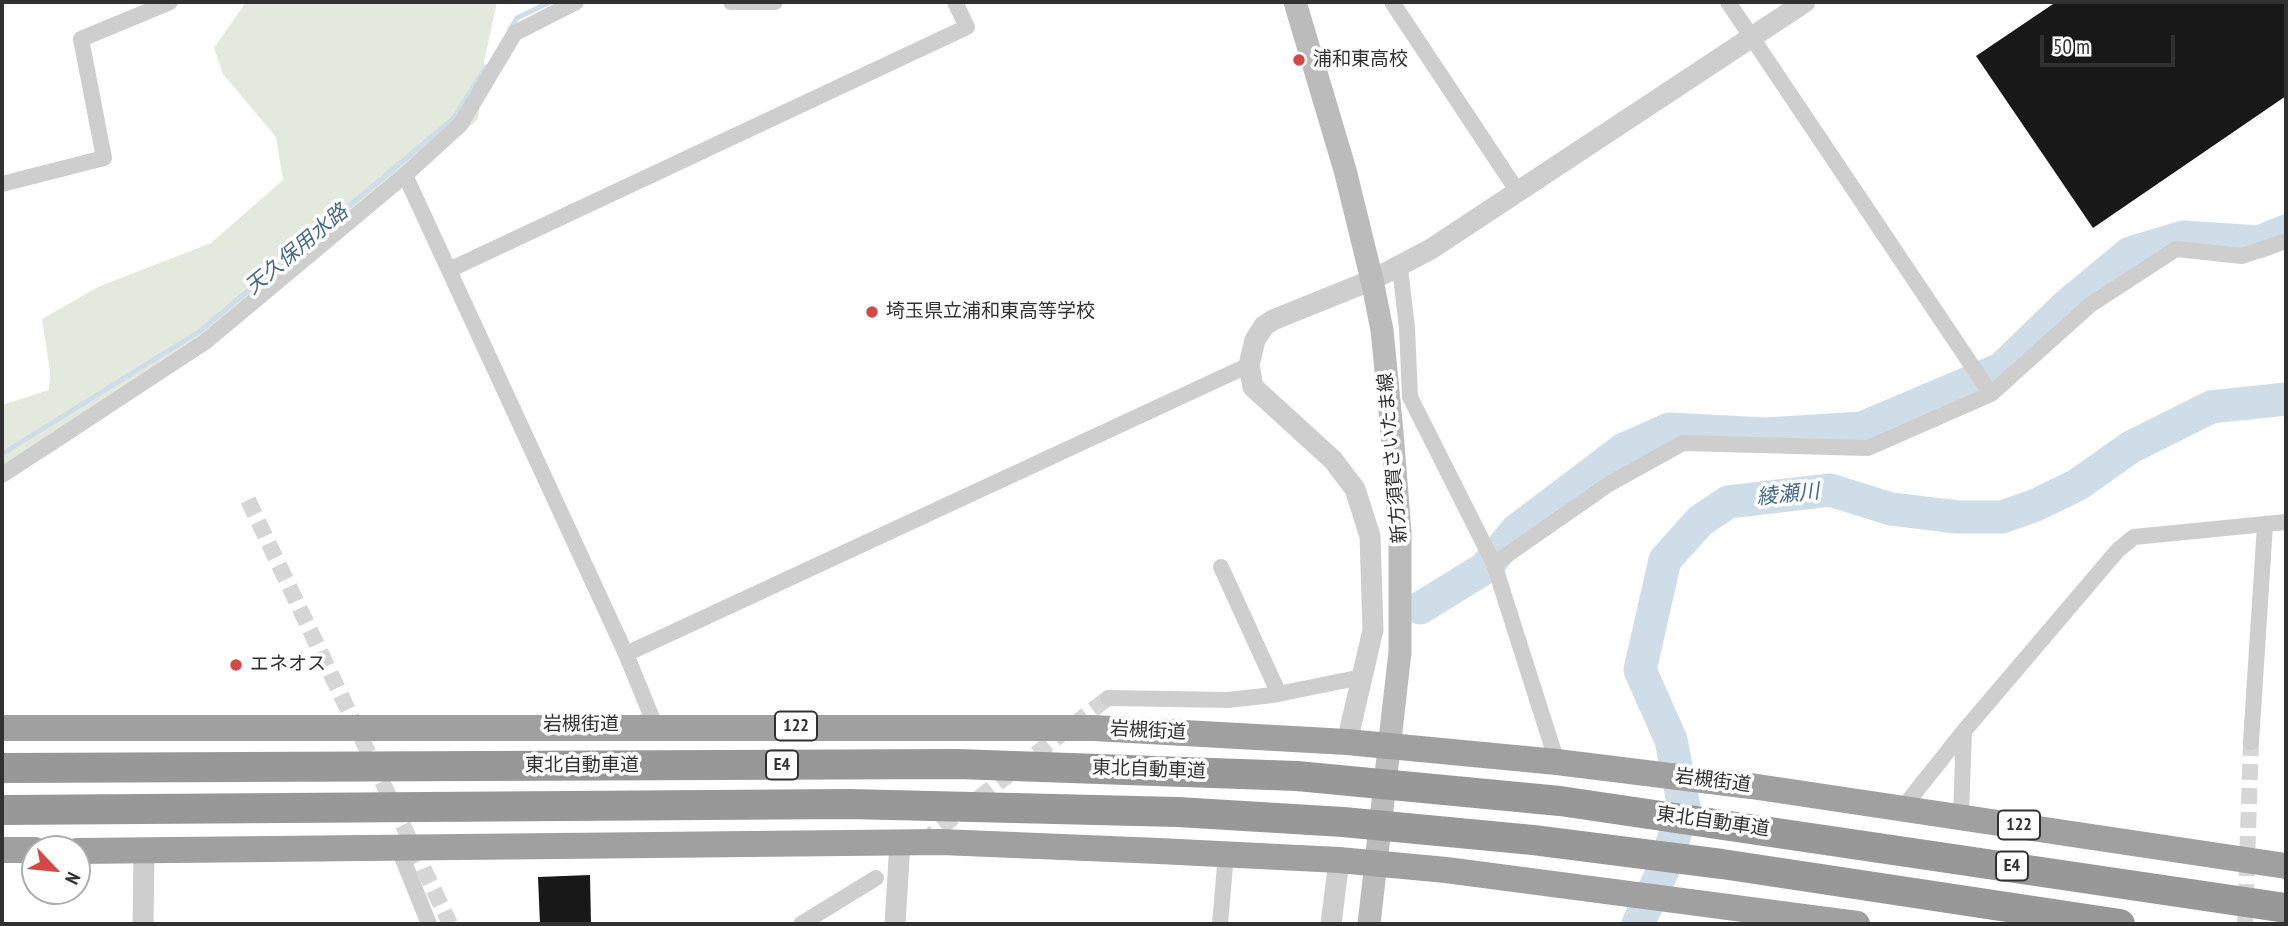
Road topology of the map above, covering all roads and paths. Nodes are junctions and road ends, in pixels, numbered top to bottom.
1 (170, 2) edge
2 (576, 2) edge
3 (731, 2) edge
4 (775, 2) edge
5 (955, 2) edge
6 (1295, 2) edge
7 (1392, 2) edge
8 (1728, 2) edge
9 (1805, 2) edge
10 (1752, 37) junction
11 (405, 175) junction
12 (2, 184) edge
13 (1518, 192) junction
14 (2286, 240) edge
15 (1400, 268) junction
16 (449, 270) junction
17 (1372, 280) junction
18 (1249, 365) junction
19 (1984, 384) junction
20 (2, 475) edge
21 (2286, 522) edge
22 (2265, 525) junction
23 (1494, 564) junction
24 (1222, 567) dead end
25 (626, 654) junction
26 (1362, 677) junction
27 (1279, 694) junction
28 (1108, 698) tunnel mouth
29 (655, 725) junction
30 (2, 728) edge
31 (1964, 731) junction
32 (2251, 742) tunnel mouth
33 (1347, 743) junction
34 (1557, 762) junction
35 (2, 768) edge
36 (2, 810) edge
37 (1901, 810) junction
38 (1961, 816) junction
39 (900, 842) junction
40 (398, 847) junction
41 (2, 850) edge
42 (21, 850) edge
43 (91, 851) edge
44 (144, 852) junction
45 (1226, 854) junction
46 (1339, 860) junction
47 (2286, 866) edge
48 (876, 878) dead end
49 (2286, 908) edge
50 (143, 924) edge
51 (429, 924) edge
52 (800, 924) edge
53 (895, 924) edge
54 (1220, 924) edge
55 (1331, 924) edge
56 (1368, 924) edge
57 (1857, 924) edge
58 (2120, 924) edge

1 - 12 street
2 - 11 street
3 - 4 street
5 - 16 street
6 - 17 main road, 新方須賀さいたま線
7 - 13 street
8 - 10 street
9 - 10 street
10 - 13 street
10 - 19 street
11 - 16 street
11 - 20 street
13 - 15 street
14 - 19 street
15 - 17 street
15 - 23 street
16 - 25 street
17 - 18 street
17 - 56 main road, 新方須賀さいたま線
18 - 25 street
18 - 26 street
19 - 23 street
21 - 22 street
22 - 31 street
22 - 32 street
23 - 34 street
24 - 27 street
25 - 29 street
26 - 27 street
26 - 33 street
27 - 28 street
29 - 30 highway, 岩槻街道 / 122
29 - 33 highway, 岩槻街道 / 122
31 - 37 street
31 - 38 street
33 - 34 highway, 岩槻街道 / 122
34 - 37 highway, 岩槻街道 / 122
35 - 49 highway, 東北自動車道 / E4
36 - 58 highway, E4
37 - 38 highway, 岩槻街道 / 122
38 - 47 highway, 岩槻街道 / 122
39 - 40 highway
39 - 45 highway
39 - 53 street
40 - 44 highway
40 - 51 street
41 - 42 highway
43 - 44 highway
44 - 50 street
45 - 46 highway
45 - 54 street
46 - 55 street
46 - 57 highway
48 - 52 street

